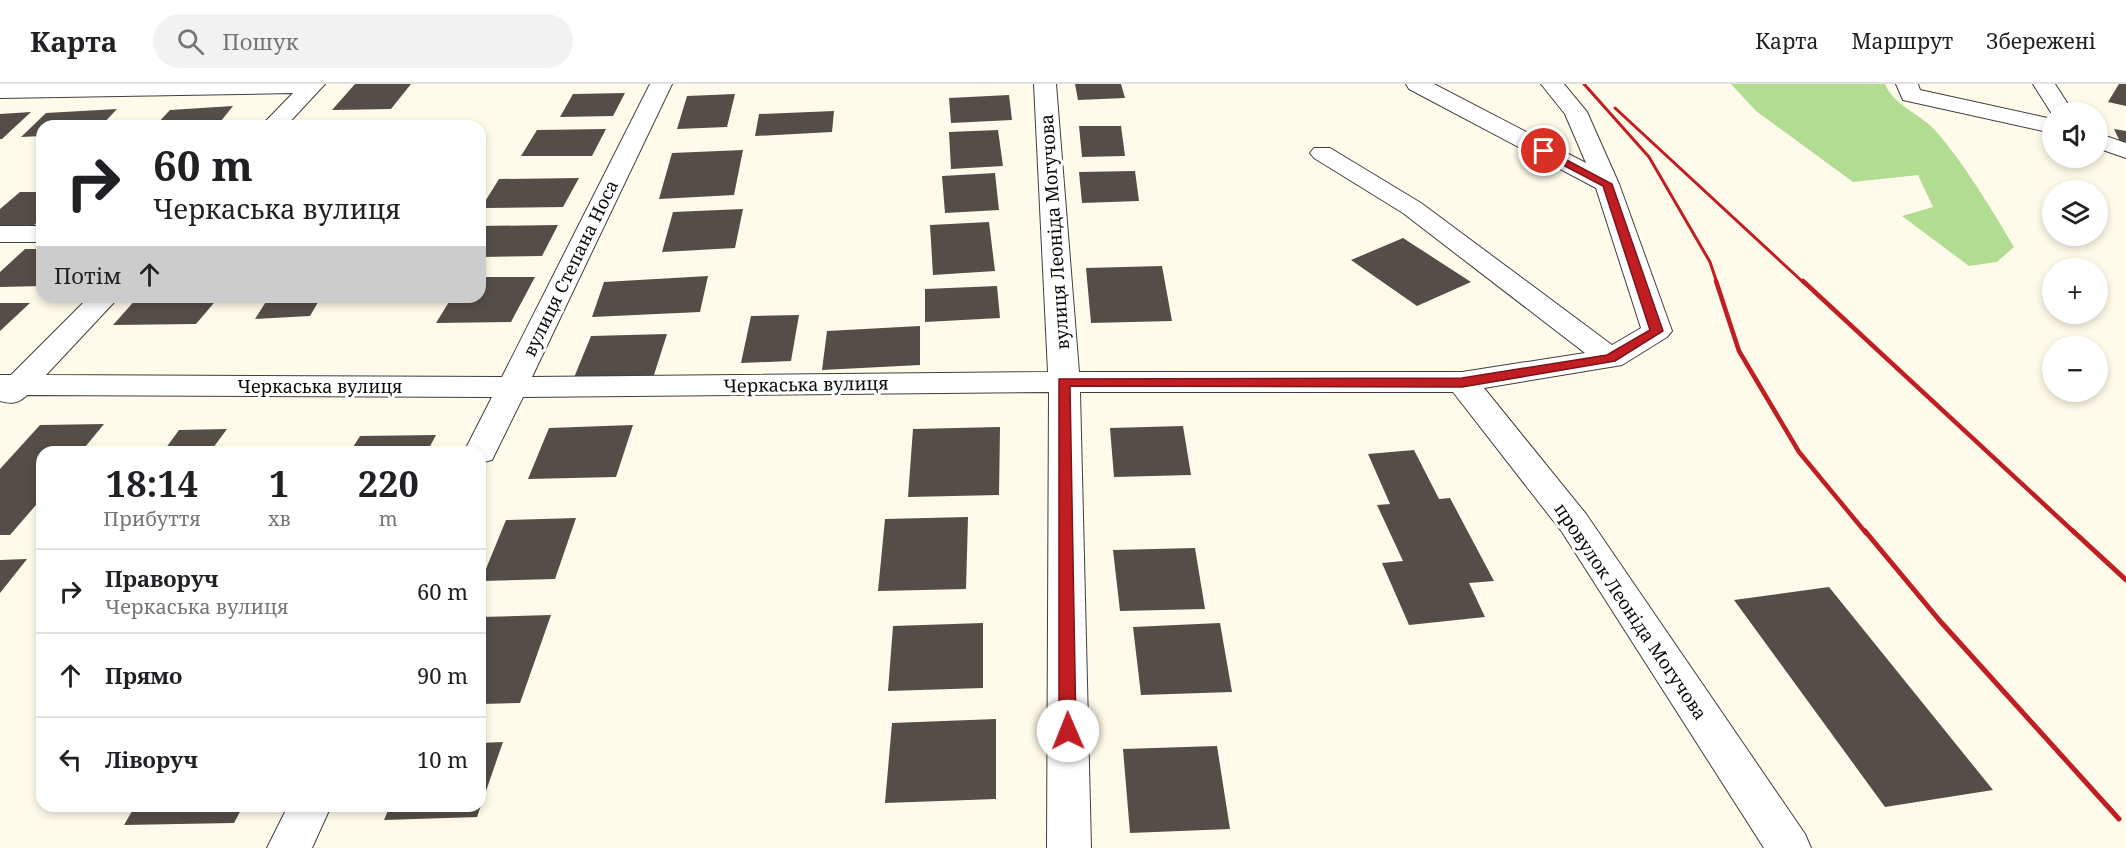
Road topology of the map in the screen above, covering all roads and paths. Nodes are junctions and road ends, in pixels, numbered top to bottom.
1 (661, 84) edge
2 (1045, 84) edge
3 (1417, 84) edge
4 (1552, 84) edge
5 (1907, 84) edge
6 (2044, 84) edge
7 (313, 85) edge
8 (0, 91) edge
9 (2056, 102) edge
10 (279, 120) edge
11 (2042, 124) edge
12 (2108, 144) edge
13 (2126, 151) edge
14 (1322, 153) dead end
15 (1607, 184) junction
16 (0, 234) edge
17 (36, 234) edge
18 (99, 303) edge
19 (1611, 358) junction
20 (1064, 382) junction
21 (1462, 382) junction
22 (511, 387) junction
23 (6, 391) edge
24 (483, 446) edge
25 (307, 812) edge
26 (289, 848) edge
27 (1069, 848) edge
28 (1789, 848) edge

1 - 22 street, вулиця Степана Носа
2 - 20 street, вулиця Леоніда Могучова
3 - 15 street
4 - 15 street
5 - 11 street
6 - 9 street
7 - 8 street
7 - 10 street
12 - 13 street
14 - 19 street
15 - 19 street
16 - 17 street
18 - 23 street
19 - 21 street, Черкаська вулиця
20 - 21 street, Черкаська вулиця
20 - 22 street, Черкаська вулиця
20 - 27 street, вулиця Леоніда Могучова
21 - 28 street, провулок Леоніда Могучова
22 - 23 street, Черкаська вулиця
22 - 24 street, вулиця Степана Носа
25 - 26 street

